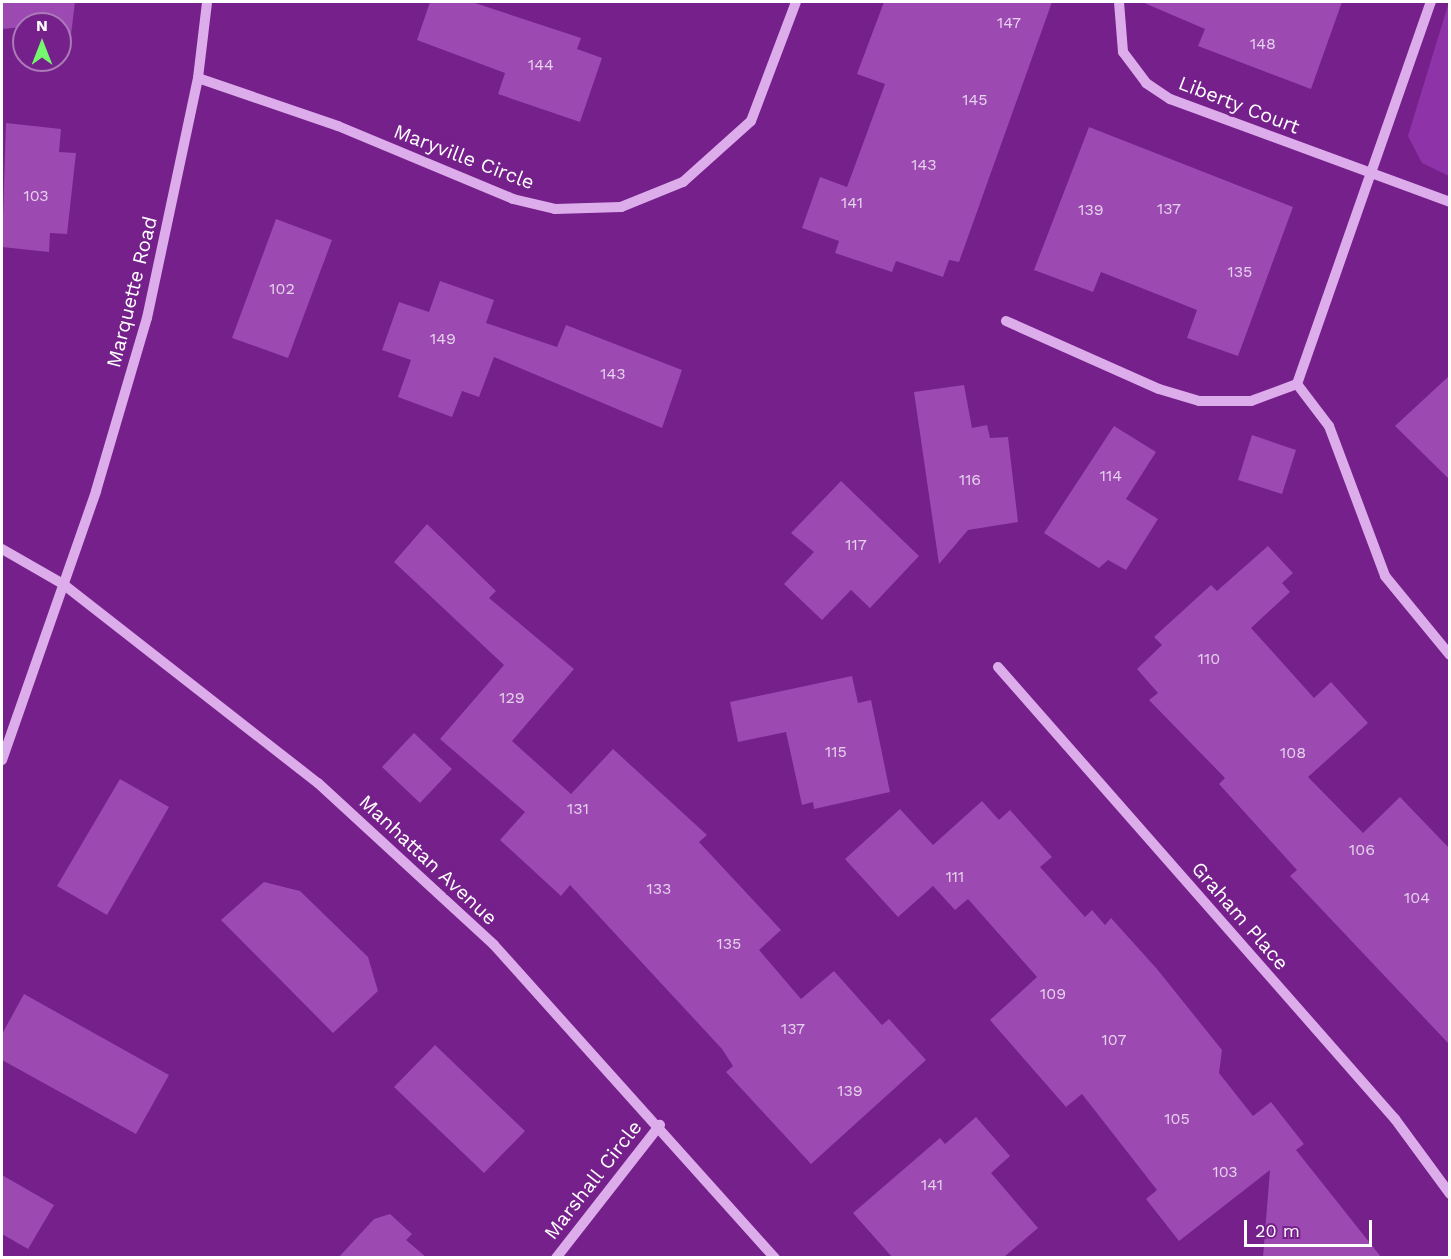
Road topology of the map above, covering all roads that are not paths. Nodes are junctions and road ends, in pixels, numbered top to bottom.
1 (207, 2) edge
2 (796, 2) edge
3 (1119, 2) edge
4 (1431, 2) edge
5 (198, 78) junction
6 (1371, 175) junction
7 (1449, 202) edge
8 (1006, 321) dead end
9 (1297, 384) junction
10 (2, 549) edge
11 (63, 584) junction
12 (1449, 655) edge
13 (998, 667) dead end
14 (2, 760) edge
15 (660, 1125) junction
16 (1449, 1194) edge
17 (556, 1257) edge
18 (775, 1257) edge

1 - 5 street, Marquette Road
2 - 5 street, Maryville Circle
3 - 6 street, Liberty Court
4 - 6 street
5 - 11 street, Marquette Road
6 - 7 street, Liberty Court
6 - 9 street
8 - 9 street
9 - 12 street
10 - 11 street, Manhattan Avenue
11 - 14 street
11 - 15 street, Manhattan Avenue
13 - 16 street, Graham Place
15 - 17 street, Marshall Circle
15 - 18 street, Manhattan Avenue

